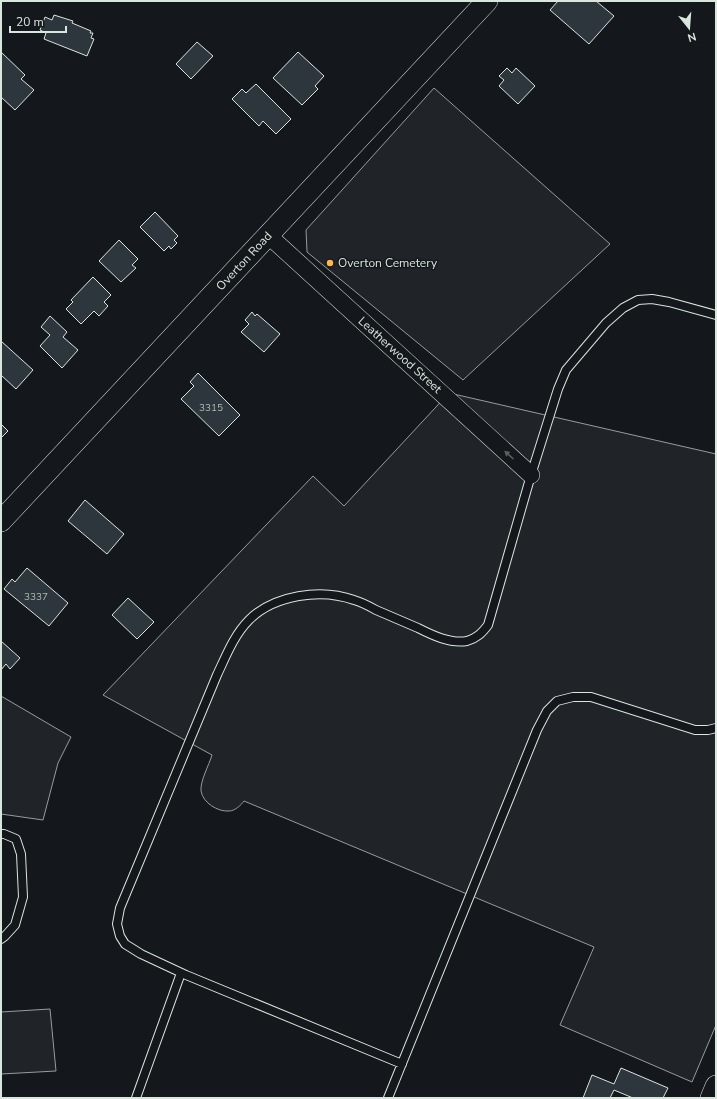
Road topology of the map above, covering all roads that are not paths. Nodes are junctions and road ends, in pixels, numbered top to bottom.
1 (487, 1) edge
2 (268, 235) junction
3 (716, 315) edge
4 (531, 475) junction
5 (1, 521) edge
6 (716, 728) edge
7 (1, 834) edge
8 (1, 939) edge
9 (180, 973) junction
10 (402, 1064) junction
11 (716, 1086) edge
12 (136, 1098) edge
13 (388, 1098) edge
14 (711, 1098) edge

1 - 2 street, Overton Road
4 -> 2 street, Leatherwood Street
2 - 5 street, Overton Road
3 - 4 lane
4 - 9 lane
6 - 10 lane
7 - 8 lane
9 - 10 lane
9 - 12 lane
10 - 13 lane
11 - 14 street

